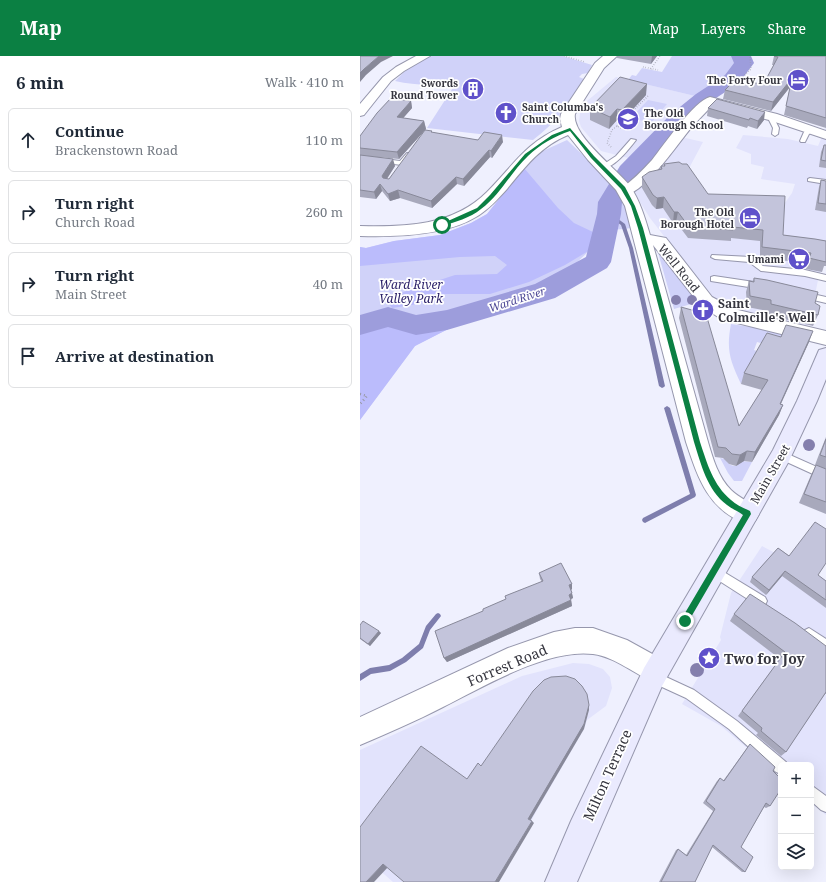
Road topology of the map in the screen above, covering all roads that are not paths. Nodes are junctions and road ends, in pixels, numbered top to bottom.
1 (424, 56) edge
2 (611, 56) edge
3 (360, 112) edge
4 (773, 117) junction
5 (570, 129) junction
6 (811, 130) junction
7 (775, 134) dead end
8 (826, 135) edge
9 (633, 140) dead end
10 (803, 141) dead end
11 (414, 148) edge
12 (360, 158) edge
13 (810, 180) dead end
14 (616, 181) junction
15 (826, 182) edge
16 (360, 231) edge
17 (643, 240) junction
18 (716, 257) dead end
19 (826, 278) edge
20 (714, 279) dead end
21 (769, 288) edge
22 (792, 293) edge
23 (826, 300) edge
24 (826, 338) edge
25 (826, 355) edge
26 (821, 383) edge
27 (781, 455) junction
28 (826, 476) edge
29 (747, 514) junction
30 (714, 571) junction
31 (771, 608) edge
32 (802, 629) edge
33 (826, 646) edge
34 (655, 673) junction
35 (360, 731) edge
36 (778, 764) edge
37 (814, 795) edge
38 (826, 805) edge
39 (561, 882) edge

1 - 3 street
2 - 5 street
4 - 6 street
4 - 7 lane
4 - 14 street
5 - 14 street
5 - 16 street
6 - 8 street
6 - 10 lane
9 - 14 lane
11 - 12 lane
13 - 15 lane
14 - 17 street
17 - 24 street, Well Road
17 - 29 street
18 - 19 lane
20 - 21 lane
22 - 23 lane
25 - 26 main road, Main Street
26 - 27 main road, Main Street
27 - 28 lane
27 - 29 main road, Main Street
29 - 30 main road, Main Street
30 - 31 lane
30 - 34 main road, Main Street
32 - 33 lane
34 - 35 street, Forrest Road
34 - 36 lane
34 - 39 main road, Milton Terrace
37 - 38 lane

